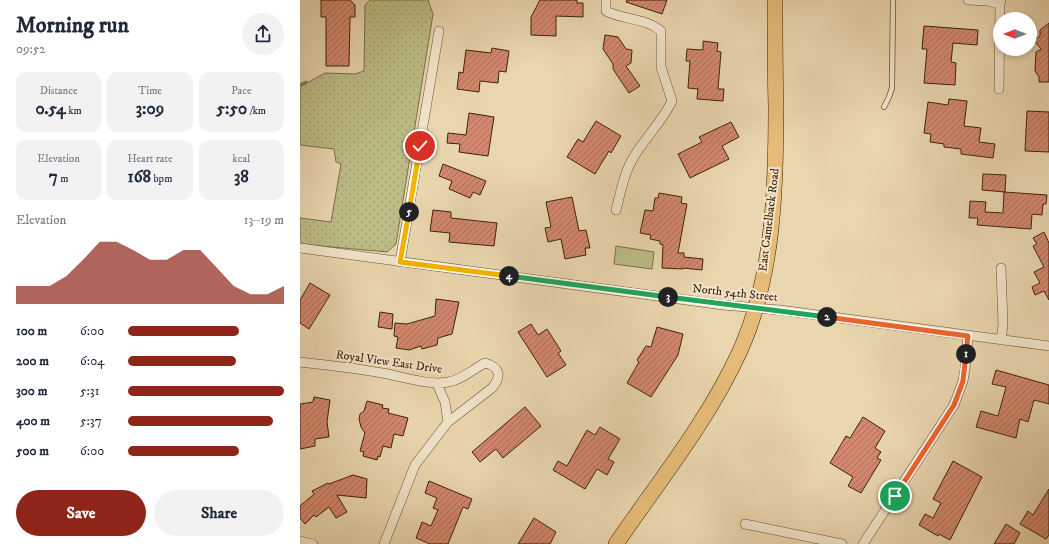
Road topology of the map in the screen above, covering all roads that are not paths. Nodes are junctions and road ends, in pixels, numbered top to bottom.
1 (606, 0) edge
2 (775, 0) edge
3 (892, 0) edge
4 (968, 0) edge
5 (1001, 2) edge
6 (439, 31) dead end
7 (999, 89) dead end
8 (884, 107) dead end
9 (616, 210) dead end
10 (300, 248) edge
11 (400, 262) junction
12 (1001, 268) dead end
13 (755, 308) junction
14 (968, 336) junction
15 (1001, 340) junction
16 (1049, 346) edge
17 (300, 362) edge
18 (437, 384) junction
19 (448, 422) junction
20 (745, 524) dead end
21 (300, 541) edge
22 (313, 544) edge
23 (384, 544) edge
24 (616, 544) edge
25 (842, 544) edge
26 (864, 544) edge

1 - 9 street
2 - 13 main road, East Camelback Road
3 - 8 lane
4 - 5 street
5 - 7 street
6 - 11 street
10 - 11 street, North 54th Street
11 - 13 street, North 54th Street
12 - 15 street
13 - 14 street, North 54th Street
13 - 24 main road, East Camelback Road
14 - 15 street, North 54th Street
14 - 26 street
15 - 16 street, North 54th Street
17 - 18 street, Royal View East Drive
18 - 19 street
18 - 19 street, Royal View East Drive
19 - 23 street
20 - 25 street
21 - 22 street

